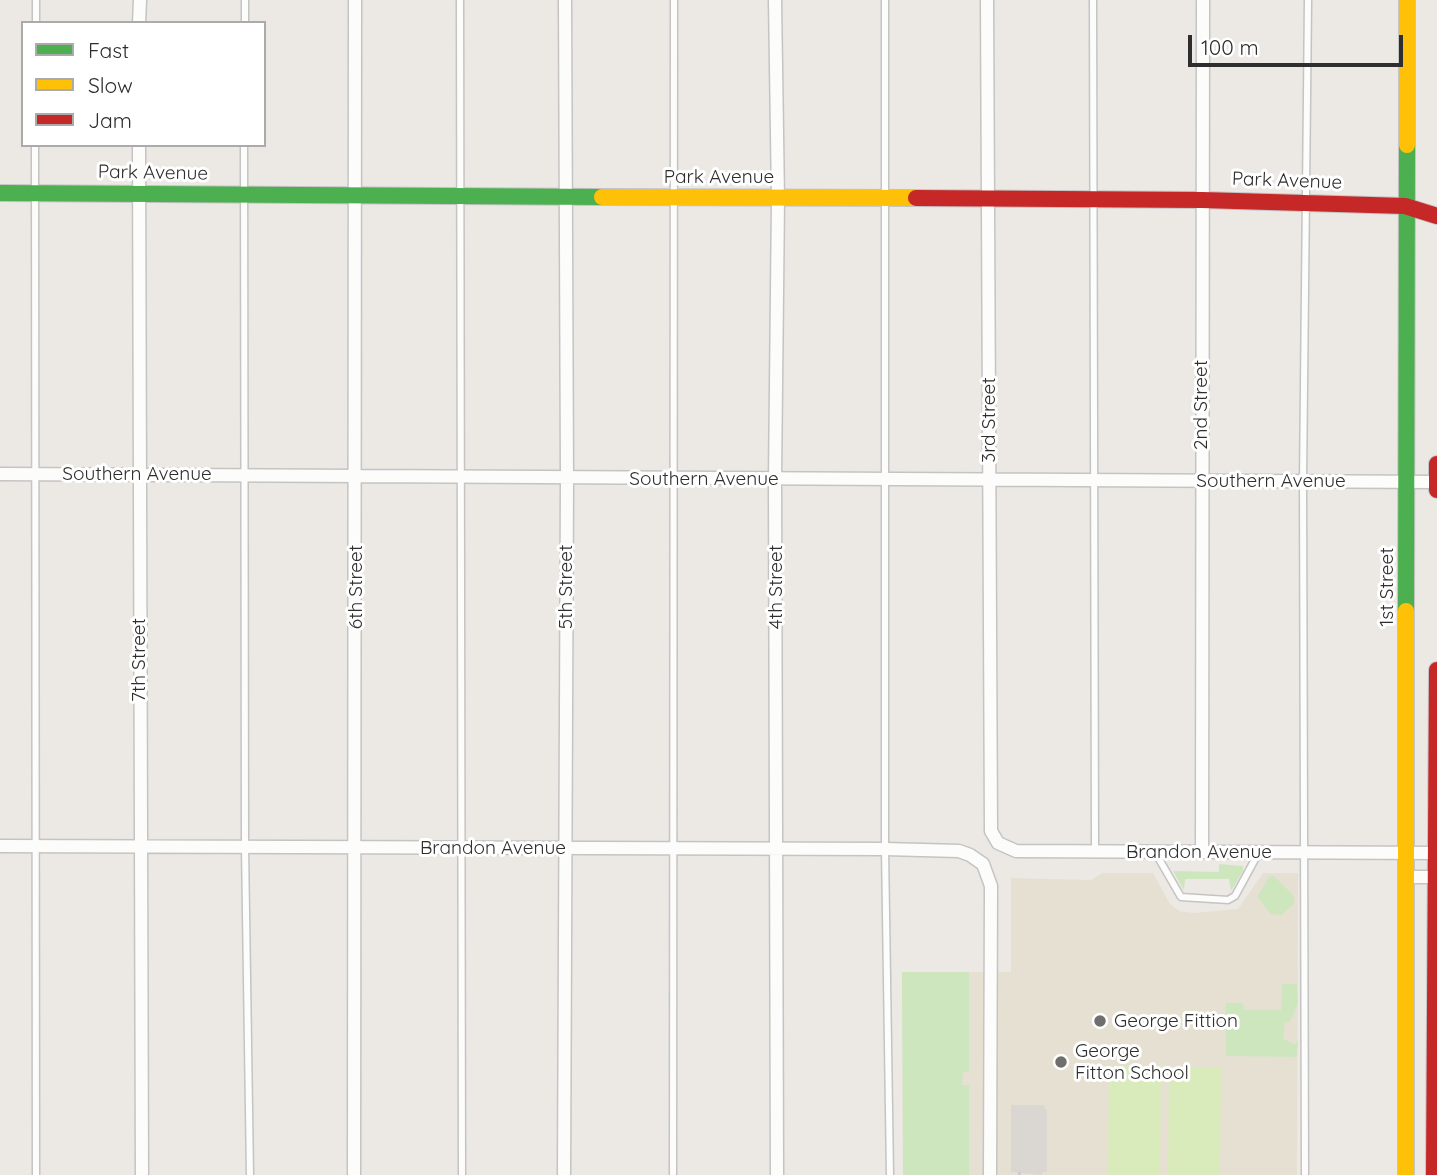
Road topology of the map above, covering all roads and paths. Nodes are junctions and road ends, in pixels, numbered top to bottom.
1 (36, 0) edge
2 (139, 0) edge
3 (245, 0) edge
4 (355, 0) edge
5 (460, 0) edge
6 (565, 0) edge
7 (674, 0) edge
8 (775, 0) edge
9 (885, 0) edge
10 (987, 0) edge
11 (1093, 0) edge
12 (1203, 0) edge
13 (1308, 0) edge
14 (1407, 0) edge
15 (36, 21) edge
16 (139, 21) edge
17 (245, 21) edge
18 (35, 147) edge
19 (139, 147) edge
20 (244, 147) edge
21 (0, 193) edge
22 (35, 193) junction
23 (139, 194) junction
24 (243, 195) junction
25 (354, 197) junction
26 (459, 197) junction
27 (566, 198) junction
28 (673, 198) junction
29 (885, 198) junction
30 (990, 198) junction
31 (778, 199) junction
32 (1094, 199) junction
33 (1202, 200) junction
34 (1307, 203) junction
35 (1405, 205) junction
36 (1437, 216) edge
37 (1437, 464) edge
38 (138, 473) junction
39 (0, 474) edge
40 (35, 474) junction
41 (246, 474) junction
42 (357, 475) junction
43 (459, 477) junction
44 (567, 479) junction
45 (673, 479) junction
46 (775, 479) junction
47 (884, 479) junction
48 (989, 480) junction
49 (1094, 480) junction
50 (1201, 481) junction
51 (1303, 482) junction
52 (1409, 482) junction
53 (1437, 482) edge
54 (1437, 490) edge
55 (1437, 670) edge
56 (995, 839) joint
57 (0, 846) edge
58 (34, 846) junction
59 (140, 846) junction
60 (245, 847) junction
61 (355, 848) junction
62 (462, 848) junction
63 (564, 848) junction
64 (673, 849) junction
65 (885, 849) junction
66 (778, 850) junction
67 (1155, 852) junction
68 (1202, 852) junction
69 (1259, 852) junction
70 (1305, 852) junction
71 (1095, 853) junction
72 (1406, 853) junction
73 (1436, 853) edge
74 (1406, 877) junction
75 (1437, 877) edge
76 (36, 1175) edge
77 (142, 1175) edge
78 (250, 1175) edge
79 (354, 1175) edge
80 (462, 1175) edge
81 (564, 1175) edge
82 (673, 1175) edge
83 (777, 1175) edge
84 (890, 1175) edge
85 (990, 1175) edge
86 (1305, 1175) edge
87 (1406, 1175) edge
88 (1434, 1175) edge

1 - 15 lane
2 - 16 street
3 - 17 lane
4 - 25 street, 6th Street
5 - 26 lane
6 - 27 street, 5th Street
7 - 28 lane
8 - 31 street, 4th Street
9 - 29 lane
10 - 30 street, 3rd Street
11 - 32 lane
12 - 33 street, 2nd Street
13 - 34 lane
14 - 35 main road, 1st Street
18 - 22 lane
19 - 23 street, 7th Street
20 - 24 lane
21 - 22 main road, Park Avenue
22 - 23 main road, Park Avenue
22 - 40 lane
23 - 24 main road, Park Avenue
23 - 38 street, 7th Street
24 - 25 main road, Park Avenue
24 - 41 lane
25 - 26 main road, Park Avenue
25 - 42 street, 6th Street
26 - 27 main road, Park Avenue
26 - 43 lane
27 - 28 main road, Park Avenue
27 - 44 street, 5th Street
28 - 31 main road, Park Avenue
28 - 45 lane
29 - 30 main road, Park Avenue
29 - 31 main road, Park Avenue
29 - 47 lane
30 - 32 main road, Park Avenue
30 - 48 street, 3rd Street
31 - 46 street, 4th Street
32 - 33 main road, Park Avenue
32 - 49 lane
33 - 34 main road, Park Avenue
33 - 50 street, 2nd Street
34 - 35 main road, Park Avenue
34 - 51 lane
35 - 36 main road, Park Avenue
35 - 52 main road, 1st Street
37 - 53 main road
38 - 40 street, Southern Avenue
38 - 41 street, Southern Avenue
38 - 59 street, 7th Street
39 - 40 street, Southern Avenue
40 - 58 lane
41 - 42 street, Southern Avenue
41 - 60 lane
42 - 43 street, Southern Avenue
42 - 61 street, 6th Street
43 - 44 street, Southern Avenue
43 - 62 lane
44 - 45 street, Southern Avenue
44 - 63 street, 5th Street
45 - 46 street, Southern Avenue
45 - 64 lane
46 - 47 street, Southern Avenue
46 - 66 street, 4th Street
47 - 48 street, Southern Avenue
47 - 65 lane
48 - 49 street, Southern Avenue
48 - 56 street, 3rd Street
49 - 50 street, Southern Avenue
49 - 71 lane
50 - 51 street, Southern Avenue
50 - 68 street, 2nd Street
51 - 52 street, Southern Avenue
51 - 70 lane
52 - 53 street, Southern Avenue
52 - 72 main road, 1st Street
53 - 54 main road
55 - 73 main road
56 - 71 street, Brandon Avenue
57 - 58 street, Brandon Avenue
58 - 59 street, Brandon Avenue
58 - 76 lane
59 - 60 street, Brandon Avenue
59 - 77 street, 7th Street
60 - 61 street, Brandon Avenue
60 - 78 lane
61 - 62 street, Brandon Avenue
61 - 79 street, 6th Street
62 - 63 street, Brandon Avenue
62 - 80 lane
63 - 64 street, Brandon Avenue
63 - 81 street, 5th Street
64 - 66 street, Brandon Avenue
64 - 82 lane
65 - 66 street, Brandon Avenue
65 - 84 lane
65 - 85 street, Brandon Avenue
66 - 83 street, 4th Street
67 - 68 street, Brandon Avenue
67 - 69 lane
67 - 71 street, Brandon Avenue
68 - 69 street, Brandon Avenue
69 - 70 street, Brandon Avenue
70 - 72 street, Brandon Avenue
70 - 86 lane
72 - 73 street, Brandon Avenue
72 - 74 main road, 1st Street
73 - 75 main road
74 - 75 street
74 - 87 main road, 1st Street
75 - 88 main road

